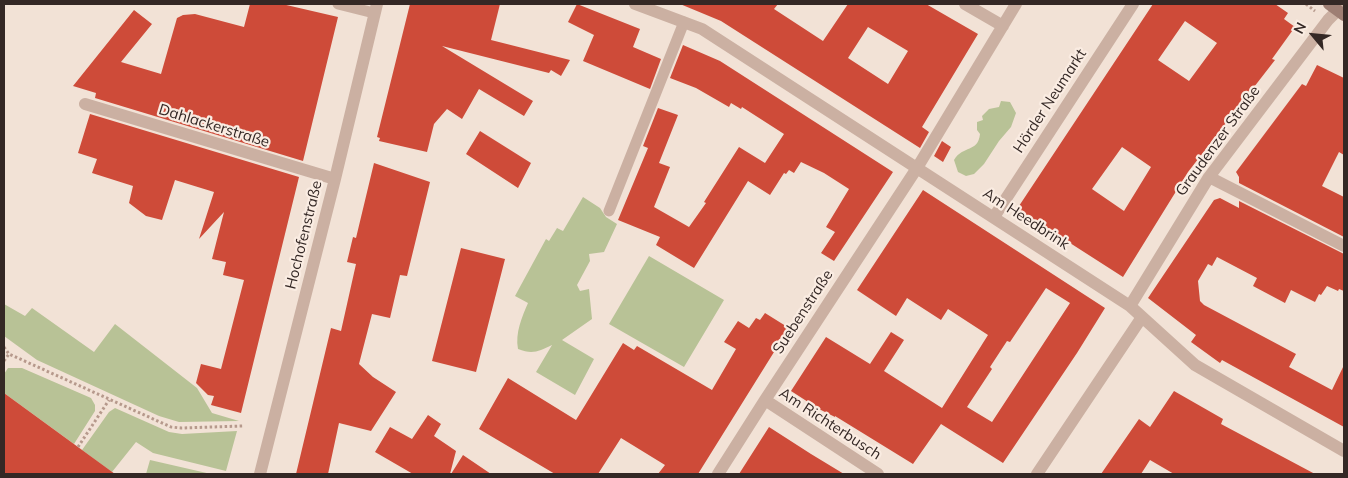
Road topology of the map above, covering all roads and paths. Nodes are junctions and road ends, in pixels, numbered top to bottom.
1 (338, 4) edge
2 (636, 4) edge
3 (965, 4) edge
4 (1016, 4) edge
5 (1133, 4) edge
6 (375, 8) edge
7 (1338, 8) edge
8 (684, 22) junction
9 (1003, 26) junction
10 (85, 104) dead end
11 (917, 168) junction
12 (1209, 177) junction
13 (335, 179) junction
14 (609, 212) dead end
15 (994, 217) junction
16 (1344, 246) edge
17 (1130, 306) junction
18 (1142, 317) junction
19 (4, 347) edge
20 (9, 354) junction
21 (4, 362) edge
22 (109, 400) junction
23 (765, 400) junction
24 (243, 426) dead end
25 (78, 447) dead end
26 (1344, 451) edge
27 (260, 474) edge
28 (718, 474) edge
29 (878, 474) edge
30 (1037, 474) edge

1 - 6 lane
2 - 8 street, Am Heedbrink
3 - 9 street
4 - 9 street
5 - 15 street, Hörder Neumarkt
6 - 13 street, Hochofenstraße
7 - 12 street, Graudenzer Straße
8 - 11 street, Am Heedbrink
8 - 14 lane
9 - 11 street
10 - 13 street, Dahlackerstraße
11 - 15 street, Am Heedbrink
11 - 23 street, Suebenstraße
12 - 16 street
12 - 17 street, Graudenzer Straße
13 - 27 street, Hochofenstraße
15 - 17 street, Am Heedbrink
17 - 18 street, Am Heedbrink
18 - 26 street, Am Heedbrink
18 - 30 street
19 - 20 path
20 - 21 path
20 - 22 path
22 - 24 path
22 - 25 path
23 - 28 street, Suebenstraße
23 - 29 street, Am Richterbusch

